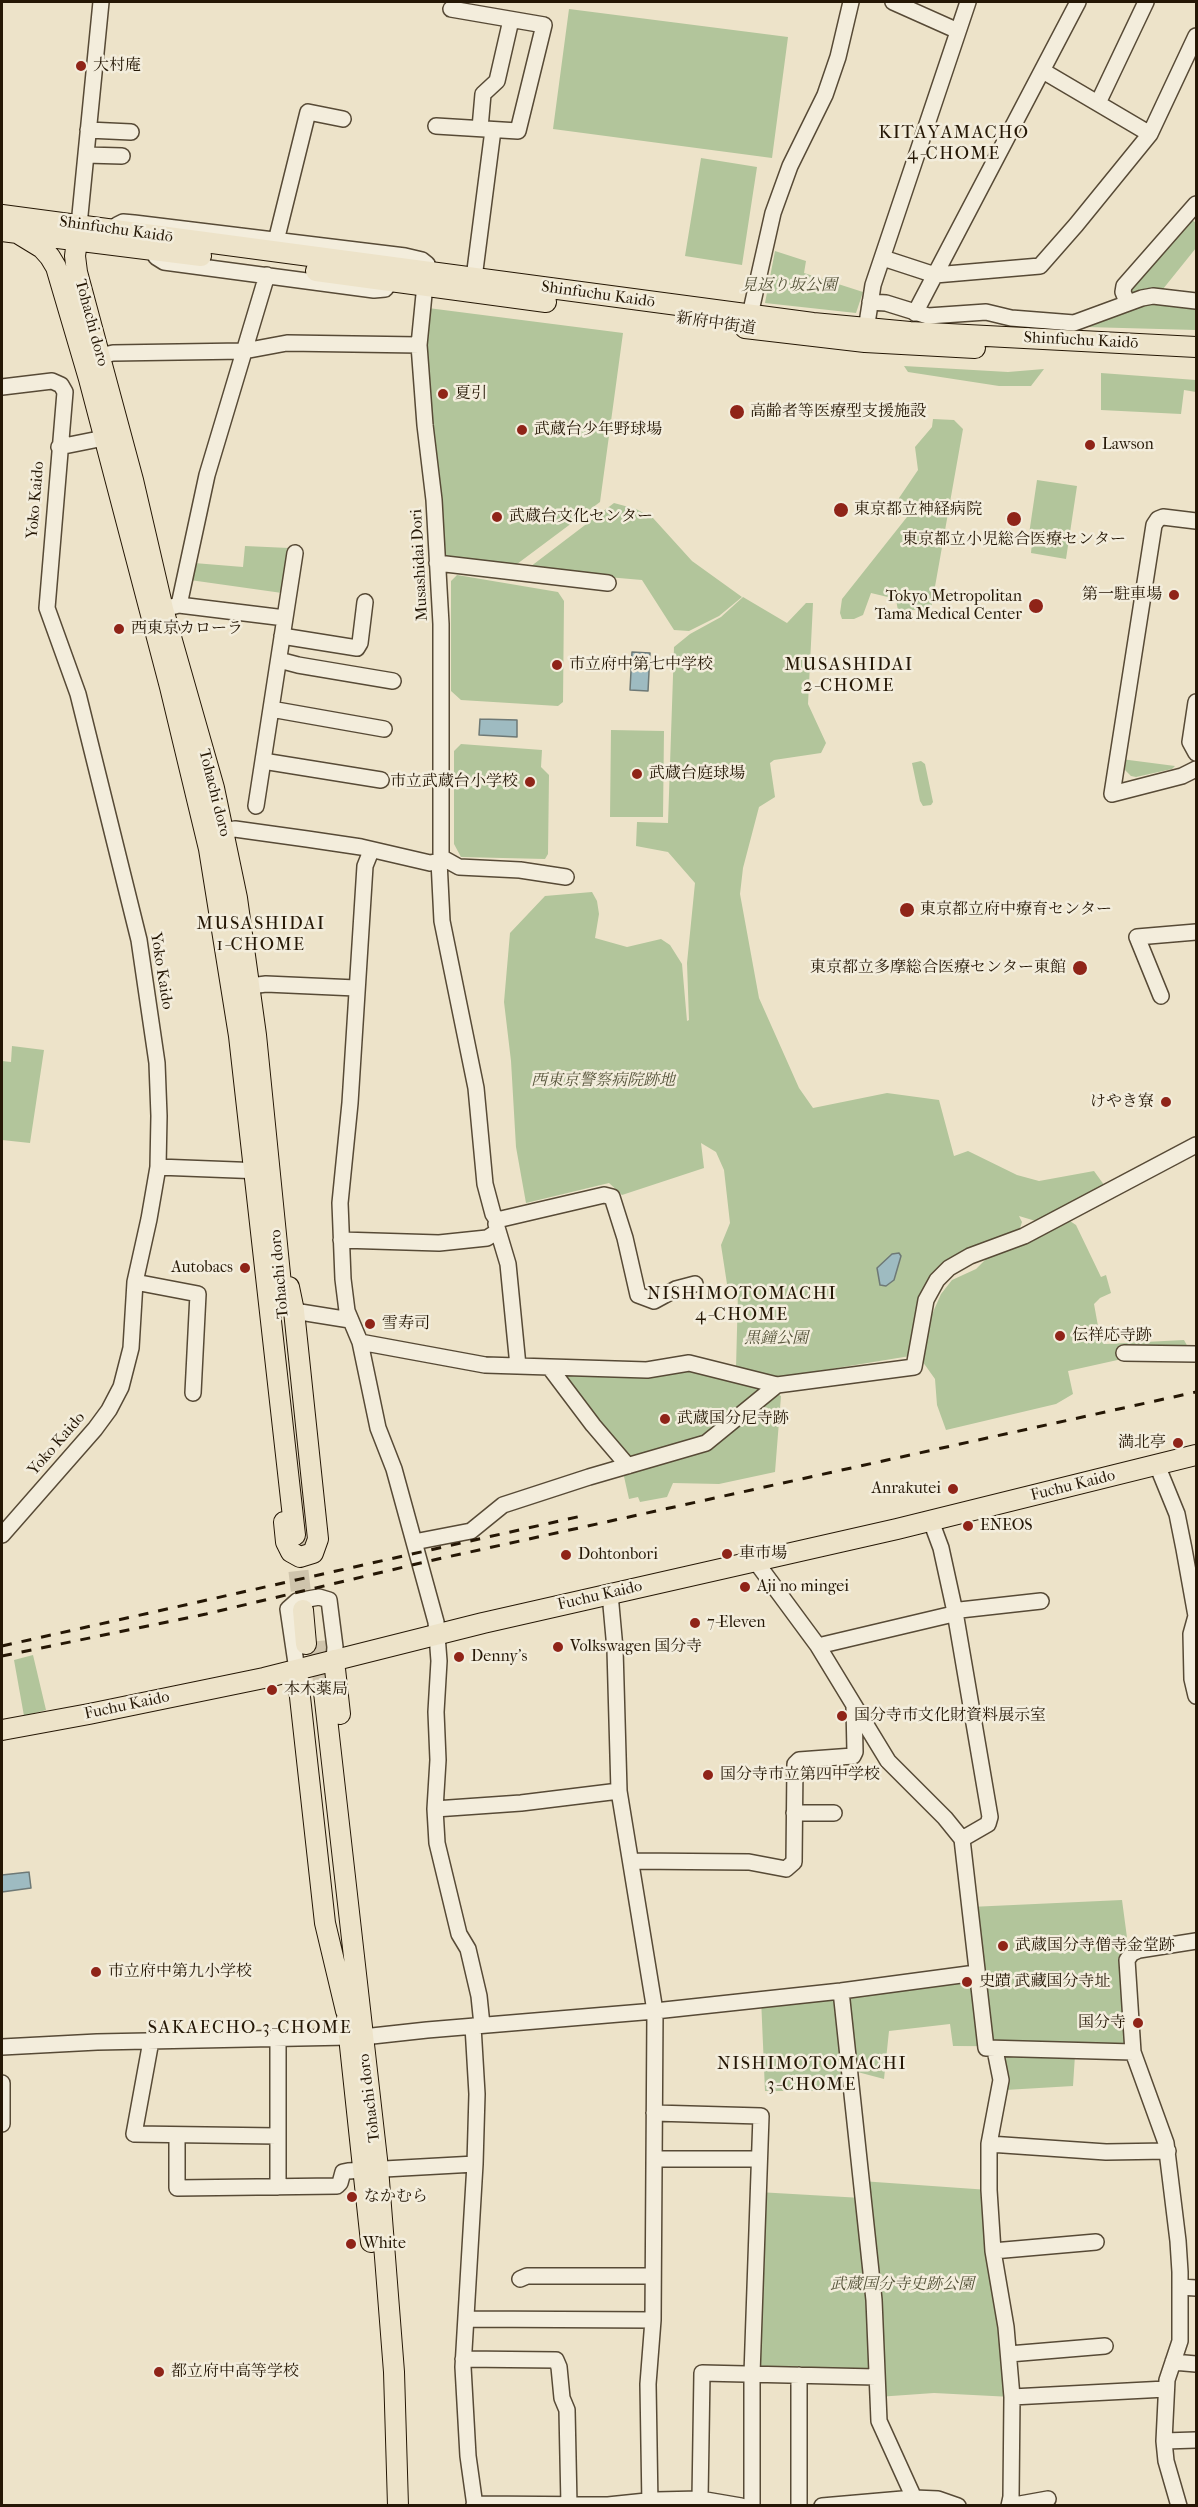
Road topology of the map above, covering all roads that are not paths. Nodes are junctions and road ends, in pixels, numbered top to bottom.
1 (101, 2) edge
2 (851, 2) edge
3 (893, 2) edge
4 (968, 2) edge
5 (1078, 2) edge
6 (1146, 2) edge
7 (451, 9) dead end
8 (511, 20) junction
9 (958, 31) junction
10 (1197, 36) edge
11 (1043, 72) junction
12 (1098, 103) junction
13 (343, 119) dead end
14 (436, 126) dead end
15 (487, 129) junction
16 (88, 130) junction
17 (131, 132) dead end
18 (1150, 134) junction
19 (86, 155) junction
20 (122, 156) dead end
21 (1197, 204) edge
22 (2, 215) edge
23 (115, 230) junction
24 (10, 232) edge
25 (75, 235) junction
26 (276, 241) junction
27 (154, 250) junction
28 (883, 258) junction
29 (267, 275) junction
30 (935, 275) junction
31 (474, 278) junction
32 (425, 279) junction
33 (391, 281) junction
34 (1197, 300) edge
35 (870, 302) junction
36 (1127, 302) junction
37 (915, 313) junction
38 (750, 315) junction
39 (866, 335) junction
40 (419, 345) junction
41 (1197, 347) edge
42 (244, 351) junction
43 (100, 356) junction
44 (1197, 360) edge
45 (89, 380) junction
46 (2, 387) edge
47 (104, 438) junction
48 (59, 447) junction
49 (1197, 521) edge
50 (295, 553) dead end
51 (437, 563) junction
52 (608, 583) dead end
53 (365, 602) dead end
54 (171, 607) junction
55 (285, 618) junction
56 (282, 636) junction
57 (279, 660) junction
58 (393, 681) dead end
59 (1197, 702) edge
60 (192, 708) junction
61 (271, 710) junction
62 (384, 729) dead end
63 (1193, 748) edge
64 (263, 762) junction
65 (1116, 769) junction
66 (1191, 772) edge
67 (381, 780) dead end
68 (1136, 788) junction
69 (197, 800) junction
70 (256, 806) dead end
71 (224, 831) junction
72 (371, 850) junction
73 (230, 858) junction
74 (440, 859) junction
75 (566, 877) dead end
76 (1197, 932) edge
77 (227, 955) junction
78 (250, 986) junction
79 (356, 988) junction
80 (1161, 996) dead end
81 (1197, 1145) edge
82 (158, 1167) junction
83 (262, 1171) junction
84 (498, 1226) junction
85 (341, 1240) junction
86 (270, 1248) junction
87 (135, 1282) junction
88 (695, 1284) dead end
89 (294, 1311) junction
90 (350, 1320) junction
91 (360, 1342) junction
92 (1124, 1353) dead end
93 (1197, 1354) edge
94 (519, 1366) junction
95 (550, 1368) junction
96 (777, 1386) junction
97 (193, 1393) dead end
98 (1197, 1455) edge
99 (1158, 1465) junction
100 (628, 1466) junction
101 (931, 1521) junction
102 (302, 1534) tunnel mouth
103 (2, 1535) edge
104 (414, 1542) junction
105 (756, 1562) junction
106 (610, 1594) junction
107 (1041, 1601) dead end
108 (309, 1609) tunnel mouth
109 (955, 1612) junction
110 (438, 1636) junction
111 (313, 1642) tunnel mouth
112 (818, 1646) junction
113 (334, 1660) junction
114 (297, 1670) junction
115 (318, 1692) tunnel mouth
116 (1197, 1696) edge
117 (854, 1704) junction
118 (2, 1730) edge
119 (619, 1791) junction
120 (435, 1809) junction
121 (795, 1813) junction
122 (834, 1813) dead end
123 (962, 1839) junction
124 (631, 1861) junction
125 (1197, 1941) edge
126 (976, 1972) junction
127 (841, 1991) junction
128 (353, 2011) junction
129 (655, 2011) junction
130 (477, 2026) junction
131 (356, 2037) junction
132 (278, 2040) junction
133 (151, 2041) junction
134 (2, 2047) edge
135 (995, 2050) junction
136 (1133, 2052) junction
137 (367, 2069) junction
138 (2, 2083) edge
139 (654, 2113) junction
140 (2, 2124) edge
141 (359, 2133) junction
142 (177, 2136) junction
143 (277, 2136) junction
144 (989, 2144) junction
145 (1168, 2151) junction
146 (655, 2159) junction
147 (759, 2159) junction
148 (475, 2164) junction
149 (371, 2169) junction
150 (278, 2187) junction
151 (1096, 2242) dead end
152 (993, 2252) junction
153 (653, 2276) junction
154 (520, 2279) dead end
155 (1180, 2287) junction
156 (1197, 2288) edge
157 (466, 2319) junction
158 (653, 2320) junction
159 (1105, 2346) dead end
160 (1009, 2354) junction
161 (463, 2359) junction
162 (1173, 2362) junction
163 (1197, 2364) edge
164 (752, 2374) junction
165 (799, 2375) junction
166 (876, 2377) junction
167 (1166, 2389) junction
168 (1012, 2397) junction
169 (1197, 2440) edge
170 (1164, 2441) junction
171 (700, 2499) junction
172 (1048, 2499) dead end
173 (914, 2502) edge
174 (650, 2504) edge
175 (385, 2505) edge
176 (398, 2505) edge
177 (475, 2505) edge
178 (569, 2505) edge
179 (741, 2505) edge
180 (752, 2505) edge
181 (799, 2505) edge
182 (822, 2505) edge
183 (958, 2505) edge
184 (1009, 2505) edge
185 (1179, 2505) edge

1 - 16 street
2 - 38 street
3 - 9 street
4 - 9 street
5 - 11 street
6 - 12 street
7 - 8 street
8 - 15 street
8 - 15 street
9 - 28 street
10 - 18 street
11 - 12 street
11 - 30 street
12 - 18 street
13 - 26 street
14 - 15 street
15 - 31 street
16 - 17 street
16 - 19 street
18 - 30 street
19 - 20 street
19 - 25 street
21 - 36 street
22 - 25 main road, Shinfuchu Kaidō
23 - 25 main road, Shinfuchu Kaidō
23 - 26 street
23 - 32 main road, Shinfuchu Kaidō
24 - 25 main road, Shinfuchu Kaidō
24 - 45 main road, Tohachi doro
25 - 27 main road, Shinfuchu Kaidō
25 - 43 main road, Tohachi doro
25 - 45 main road, Tohachi doro
26 - 32 street
27 - 29 street
27 - 33 main road, Shinfuchu Kaidō
28 - 30 street
28 - 35 street
29 - 33 street
29 - 42 street
30 - 37 street
31 - 32 main road, Shinfuchu Kaidō
31 - 38 main road, Shinfuchu Kaidō
32 - 33 main road, Shinfuchu Kaidō
32 - 39 main road, 新府中街道
32 - 40 street, Musashidai Dori
34 - 36 street
35 - 37 street
35 - 39 street
36 - 37 street
38 - 39 main road, Shinfuchu Kaidō
39 - 41 main road, Shinfuchu Kaidō
39 - 44 main road, Shinfuchu Kaidō
40 - 42 street
40 - 51 street, Musashidai Dori
42 - 43 street
42 - 54 street
43 - 54 main road, Tohachi doro
45 - 47 main road, Tohachi doro
46 - 48 street, Yoko Kaido
47 - 48 street
47 - 69 main road, Tohachi doro
48 - 82 street, Yoko Kaido
49 - 65 street
50 - 55 street
51 - 52 street
51 - 74 street, Musashidai Dori
53 - 56 street
54 - 55 street
54 - 60 main road, Tohachi doro
55 - 56 street
56 - 57 street
57 - 58 street
57 - 61 street
59 - 63 street
60 - 69 main road
60 - 71 main road, Tohachi doro
61 - 62 street
61 - 64 street
63 - 66 street
64 - 67 street
64 - 70 street
65 - 68 street
65 - 68 street
66 - 68 street
69 - 77 main road, Tohachi doro
71 - 72 street
71 - 73 main road, Tohachi doro
72 - 74 street
72 - 79 street
73 - 77 main road
73 - 78 main road, Tohachi doro
74 - 75 street
74 - 84 street, Musashidai Dori
76 - 80 street
77 - 83 main road, Tohachi doro
78 - 79 street
78 - 83 main road, Tohachi doro
79 - 85 street
81 - 96 street
82 - 83 street
82 - 87 street, Yoko Kaido
83 - 86 main road, Tohachi doro
84 - 85 street
84 - 88 street
84 - 94 street, Musashidai Dori
85 - 90 street
86 - 89 main road
86 - 89 main road
86 - 102 main road, Tohachi doro
87 - 97 street
87 - 103 street, Yoko Kaido
89 - 90 street
90 - 91 street
91 - 94 street
91 - 104 street
92 - 93 street
94 - 95 street
95 - 96 street
95 - 100 street
96 - 100 street
98 - 99 main road, Fuchu Kaido
99 - 101 main road, Fuchu Kaido
99 - 116 street
100 - 104 street
101 - 105 main road, Fuchu Kaido
101 - 109 street
104 - 110 street
105 - 106 main road, Fuchu Kaido
105 - 112 street
106 - 110 main road, Fuchu Kaido
106 - 119 street
107 - 109 street
108 - 111 main road
109 - 112 street
109 - 123 street
110 - 113 main road, Fuchu Kaido
110 - 120 street
112 - 117 street
113 - 114 main road, Fuchu Kaido
113 - 114 street
113 - 128 main road
114 - 118 main road, Fuchu Kaido
114 - 128 main road
115 - 128 main road, Tohachi doro
117 - 121 street
117 - 123 street
119 - 120 street
119 - 124 street
120 - 130 street
121 - 122 street
121 - 124 street
123 - 126 street
124 - 129 street
125 - 136 street
126 - 127 street
126 - 135 street
127 - 129 street
127 - 166 street
128 - 131 main road, Tohachi doro
129 - 130 street
129 - 139 street
130 - 131 street
130 - 148 street
131 - 132 street
131 - 137 main road, Tohachi doro
131 - 141 main road, Tohachi doro
132 - 133 street
132 - 143 street
133 - 134 street
133 - 142 street
135 - 136 street
135 - 144 street
136 - 145 street
137 - 141 main road
137 - 149 main road, Tohachi doro
138 - 140 street
139 - 146 street
139 - 147 street
141 - 149 main road, Tohachi doro
142 - 143 street
142 - 150 street
143 - 150 street
144 - 145 street
144 - 152 street
145 - 155 street
146 - 147 street
146 - 153 street
147 - 164 street
148 - 149 street
148 - 157 street
149 - 150 street
149 - 175 main road, Tohachi doro
149 - 176 main road, Tohachi doro
151 - 152 street
152 - 160 street
153 - 154 street
153 - 158 street
155 - 156 street
155 - 162 street
157 - 158 street
157 - 161 street
158 - 174 street
159 - 160 street
160 - 168 street
161 - 177 street
161 - 178 street
162 - 163 street
162 - 167 street
164 - 165 street
164 - 171 street
164 - 180 street
165 - 166 street
165 - 181 street
166 - 173 street
167 - 168 street
167 - 170 street
168 - 184 street
169 - 170 street
170 - 185 street
171 - 174 street
171 - 179 street
172 - 184 street
173 - 182 street
173 - 183 street
174 - 178 street
177 - 178 street

